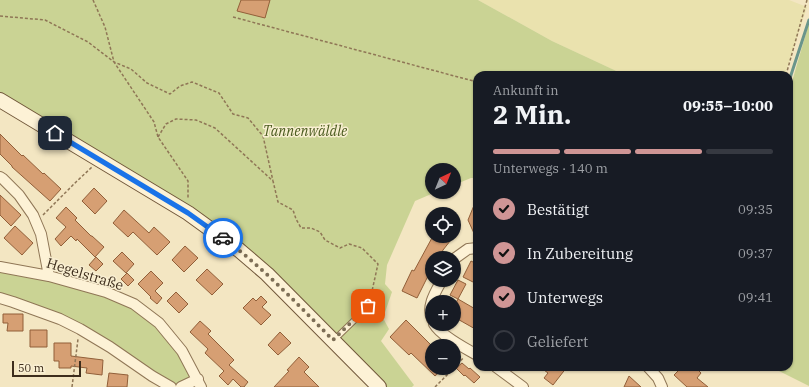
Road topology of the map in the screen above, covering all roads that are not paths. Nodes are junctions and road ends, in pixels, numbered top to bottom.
1 (0, 100) edge
2 (0, 177) edge
3 (473, 248) edge
4 (461, 254) edge
5 (0, 267) edge
6 (48, 276) junction
7 (0, 298) edge
8 (368, 306) road end
9 (441, 331) edge
10 (333, 340) junction
11 (473, 353) edge
12 (501, 371) edge
13 (652, 371) edge
14 (200, 383) edge
15 (171, 387) edge
16 (181, 387) edge
17 (379, 387) edge
18 (523, 387) edge
19 (662, 387) edge

1 - 10 main road
2 - 6 street
3 - 4 street
5 - 6 street, Hegelstraße
6 - 14 street, Hegelstraße
7 - 15 street
8 - 10 lane
9 - 11 street
10 - 17 main road
12 - 18 street
13 - 19 street
14 - 16 street, Hegelstraße

